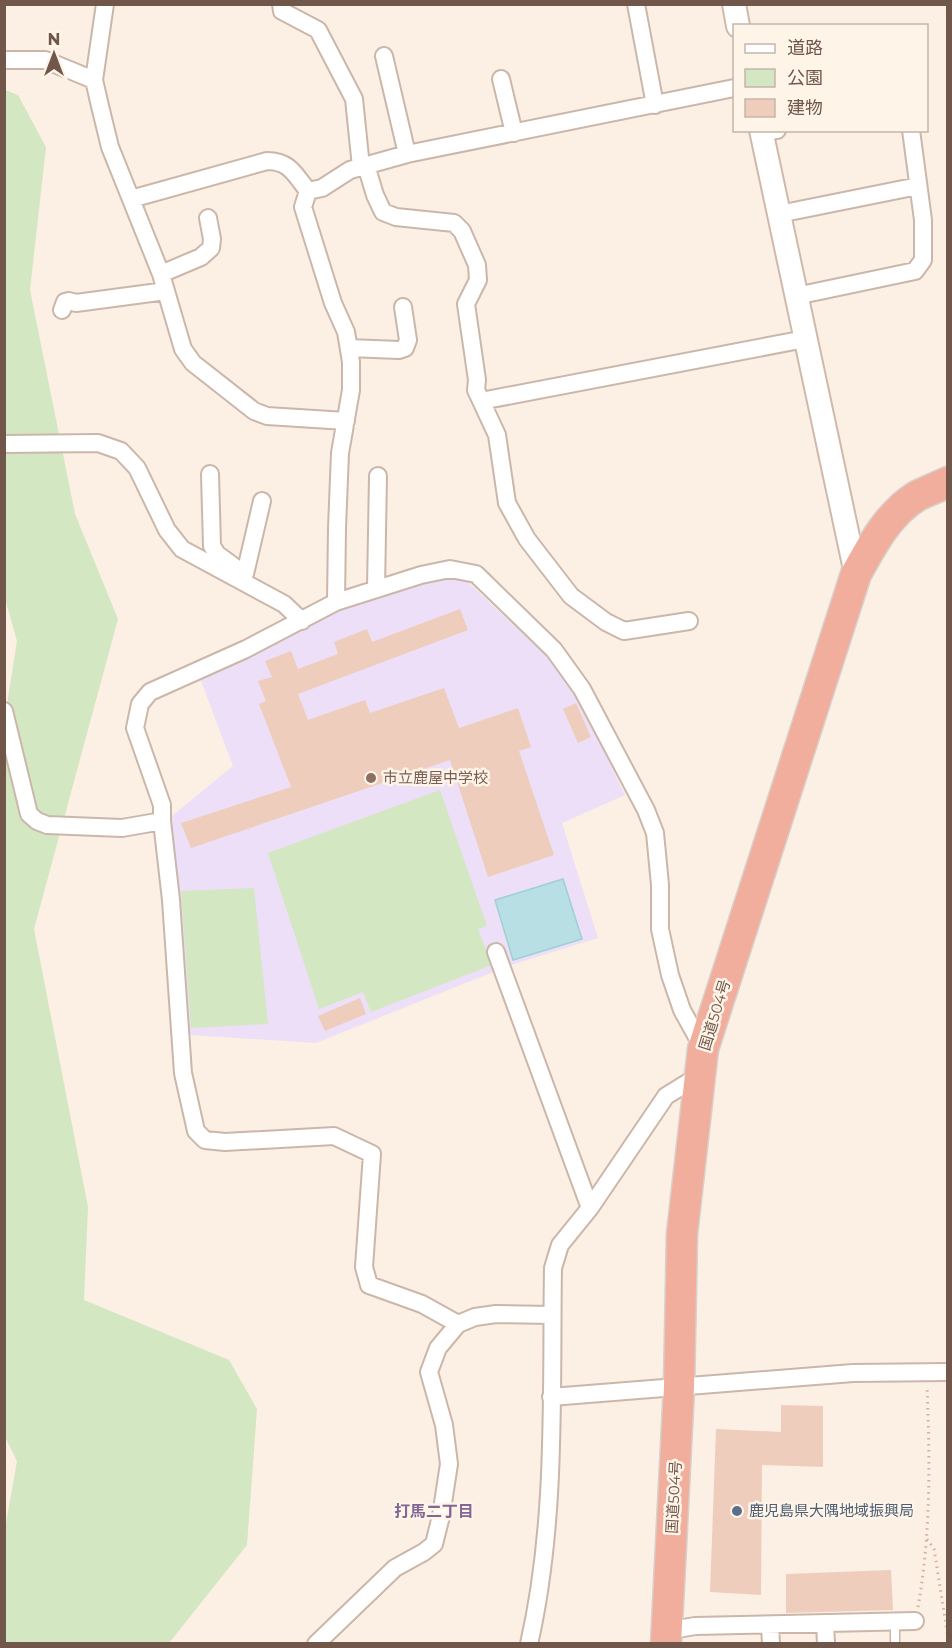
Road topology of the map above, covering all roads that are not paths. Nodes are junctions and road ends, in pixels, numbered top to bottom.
1 (105, 4) edge
2 (636, 4) edge
3 (734, 4) edge
4 (277, 7) edge
5 (738, 24) edge
6 (384, 56) dead end
7 (4, 60) edge
8 (501, 79) dead end
9 (94, 80) junction
10 (733, 88) edge
11 (655, 105) junction
12 (766, 132) edge
13 (911, 132) edge
14 (514, 133) junction
15 (407, 154) junction
16 (364, 166) junction
17 (918, 186) junction
18 (308, 191) junction
19 (131, 200) junction
20 (779, 214) junction
21 (208, 218) dead end
22 (161, 274) junction
23 (166, 291) junction
24 (796, 296) junction
25 (403, 307) dead end
26 (62, 310) dead end
27 (805, 339) junction
28 (349, 348) junction
29 (481, 402) junction
30 (346, 421) junction
31 (4, 444) edge
32 (210, 474) dead end
33 (378, 476) dead end
34 (948, 482) edge
35 (262, 501) dead end
36 (856, 574) junction
37 (246, 579) junction
38 (376, 589) junction
39 (336, 602) junction
40 (302, 621) junction
41 (689, 621) dead end
42 (4, 711) edge
43 (162, 821) junction
44 (496, 952) dead end
45 (702, 1062) junction
46 (590, 1208) junction
47 (552, 1315) junction
48 (458, 1324) junction
49 (936, 1372) edge
50 (679, 1387) junction
51 (551, 1397) junction
52 (915, 1621) road end
53 (895, 1622) junction
54 (825, 1623) junction
55 (770, 1624) junction
56 (666, 1637) edge
57 (316, 1644) edge
58 (529, 1644) edge
59 (771, 1644) edge
60 (826, 1644) edge
61 (896, 1644) edge

1 - 9 street
2 - 11 street
3 - 5 street
4 - 16 street
6 - 15 street
7 - 9 street
8 - 14 street
9 - 19 street
10 - 11 street
11 - 14 street
12 - 20 street
13 - 17 street
14 - 15 street
15 - 16 street
16 - 18 street
16 - 29 street
17 - 20 street
17 - 24 street
18 - 19 street
18 - 28 street
19 - 22 street
20 - 24 street
21 - 22 street
22 - 23 street
23 - 26 street
23 - 30 street
24 - 27 street
25 - 28 street
27 - 29 street
27 - 36 street
28 - 30 street
29 - 41 street
30 - 39 street
31 - 37 street
32 - 37 street
33 - 38 street
34 - 36 highway, 国道504号
35 - 37 street
36 - 45 highway, 国道504号
37 - 40 street
38 - 39 street
38 - 45 street
39 - 40 street
40 - 43 street
42 - 43 street
43 - 48 street
44 - 46 street
45 - 46 street
45 - 50 highway, 国道504号
46 - 47 street
47 - 48 street
47 - 51 street
48 - 57 street
49 - 50 street
50 - 51 street
50 - 56 highway, 国道504号
51 - 58 street
52 - 53 street
53 - 54 street
53 - 61 lane
54 - 55 street
54 - 60 street
55 - 56 street
55 - 59 street

